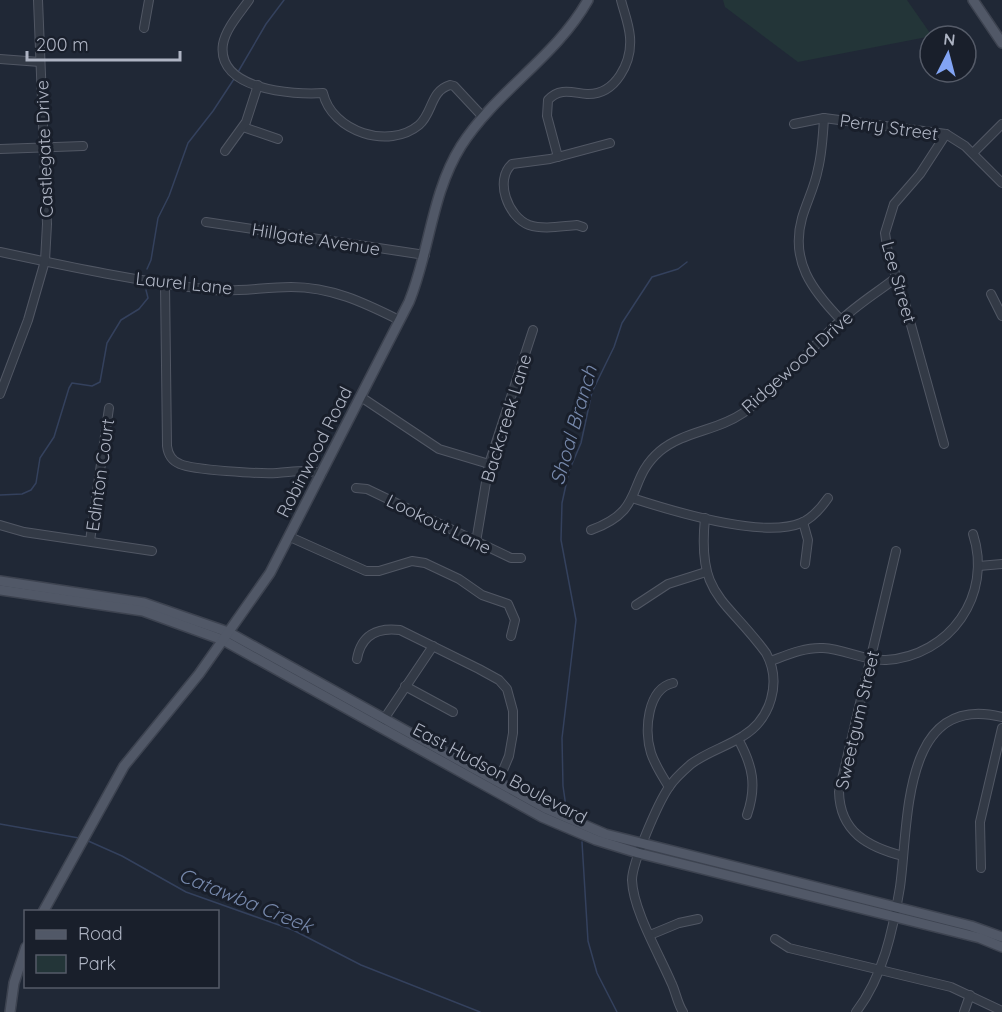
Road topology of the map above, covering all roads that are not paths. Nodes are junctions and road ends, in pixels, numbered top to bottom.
1 (38, 0) edge
2 (149, 0) edge
3 (249, 0) edge
4 (588, 0) edge
5 (621, 0) edge
6 (973, 0) edge
7 (144, 28) dead end
8 (1002, 43) edge
9 (0, 59) edge
10 (40, 62) junction
11 (258, 85) junction
12 (483, 117) junction
13 (824, 118) junction
14 (794, 124) dead end
15 (1002, 124) edge
16 (243, 127) junction
17 (946, 134) junction
18 (278, 139) dead end
19 (610, 143) dead end
20 (82, 146) dead end
21 (44, 147) junction
22 (0, 148) edge
23 (225, 151) dead end
24 (973, 153) junction
25 (558, 157) junction
26 (1002, 183) edge
27 (206, 222) dead end
28 (583, 227) dead end
29 (0, 252) edge
30 (425, 255) junction
31 (45, 261) junction
32 (897, 277) junction
33 (165, 284) junction
34 (991, 294) dead end
35 (1002, 316) edge
36 (399, 320) junction
37 (841, 320) junction
38 (533, 330) dead end
39 (0, 394) edge
40 (361, 396) junction
41 (109, 408) dead end
42 (944, 444) dead end
43 (489, 464) junction
44 (322, 473) junction
45 (356, 488) dead end
46 (632, 498) junction
47 (828, 498) dead end
48 (705, 518) junction
49 (803, 522) junction
50 (0, 525) edge
51 (591, 530) dead end
52 (973, 534) dead end
53 (290, 537) junction
54 (90, 541) junction
55 (476, 542) junction
56 (152, 551) dead end
57 (896, 551) dead end
58 (521, 558) dead end
59 (805, 564) dead end
60 (1002, 564) edge
61 (979, 566) junction
62 (706, 572) junction
63 (0, 581) edge
64 (0, 590) edge
65 (636, 605) dead end
66 (226, 636) junction
67 (511, 636) dead end
68 (433, 646) junction
69 (357, 658) dead end
70 (870, 659) junction
71 (771, 661) junction
72 (674, 683) dead end
73 (405, 686) junction
74 (453, 712) dead end
75 (1002, 717) edge
76 (381, 722) junction
77 (1002, 728) edge
78 (738, 739) junction
79 (494, 785) junction
80 (669, 787) junction
81 (747, 815) dead end
82 (641, 849) junction
83 (903, 856) junction
84 (981, 868) dead end
85 (44, 910) edge
86 (894, 912) junction
87 (698, 919) dead end
88 (650, 934) junction
89 (1002, 937) edge
90 (775, 939) dead end
91 (1002, 947) edge
92 (24, 953) edge
93 (880, 971) junction
94 (970, 995) junction
95 (1002, 1011) edge
96 (10, 1012) edge
97 (682, 1012) edge
98 (856, 1012) edge
99 (964, 1012) edge

1 - 10 street, Castlegate Drive
2 - 7 street
3 - 11 street
4 - 12 main road, Robinwood Road
5 - 25 street
6 - 8 main road
9 - 10 street
10 - 21 street, Castlegate Drive
11 - 12 street
11 - 16 street
12 - 30 main road, Robinwood Road
13 - 14 street, Perry Street
13 - 17 street, Perry Street
13 - 37 street
15 - 24 street
16 - 18 street
16 - 23 street
17 - 24 street, Perry Street
17 - 32 street, Lee Street
19 - 25 street
20 - 21 street
21 - 22 street
21 - 31 street, Castlegate Drive
24 - 26 street, Perry Street
25 - 28 street
27 - 30 street, Hillgate Avenue
29 - 31 street, Laurel Lane
30 - 36 main road, Robinwood Road
31 - 33 street, Laurel Lane
31 - 39 street, Castlegate Drive
32 - 37 street, Ridgewood Drive
32 - 42 street, Lee Street
33 - 36 street, Laurel Lane
33 - 44 street
34 - 35 street
36 - 40 main road, Robinwood Road
37 - 46 street, Ridgewood Drive
38 - 43 street, Backcreek Lane
40 - 43 street
40 - 44 main road, Robinwood Road
41 - 54 street, Edinton Court
43 - 55 street, Backcreek Lane
44 - 53 main road, Robinwood Road
45 - 55 street, Lookout Lane
46 - 48 street
46 - 51 street, Ridgewood Drive
47 - 49 street
48 - 49 street
48 - 62 street
49 - 59 street
50 - 54 street
52 - 61 street
53 - 66 main road, Robinwood Road
53 - 67 street
54 - 56 street
55 - 58 street, Lookout Lane
57 - 70 street, Sweetgum Street
60 - 61 street
61 - 70 street
62 - 65 street
62 - 71 street
63 - 66 main road, East Hudson Boulevard
64 - 66 main road, East Hudson Boulevard
66 - 76 main road, East Hudson Boulevard
66 - 85 main road, Robinwood Road
68 - 69 street
68 - 73 street
68 - 79 street
70 - 71 street
70 - 83 street, Sweetgum Street
71 - 78 street
72 - 80 street
73 - 74 street
73 - 76 street
75 - 83 street
76 - 79 main road, East Hudson Boulevard
77 - 84 street
78 - 80 street
78 - 81 street
79 - 82 main road, East Hudson Boulevard
80 - 82 street
82 - 86 main road, East Hudson Boulevard
82 - 88 street
83 - 86 street
86 - 89 main road, East Hudson Boulevard
86 - 91 main road, East Hudson Boulevard
86 - 93 street
87 - 88 street
88 - 97 street
90 - 93 street
92 - 96 main road
93 - 94 street
93 - 98 street
94 - 95 street
94 - 99 street

